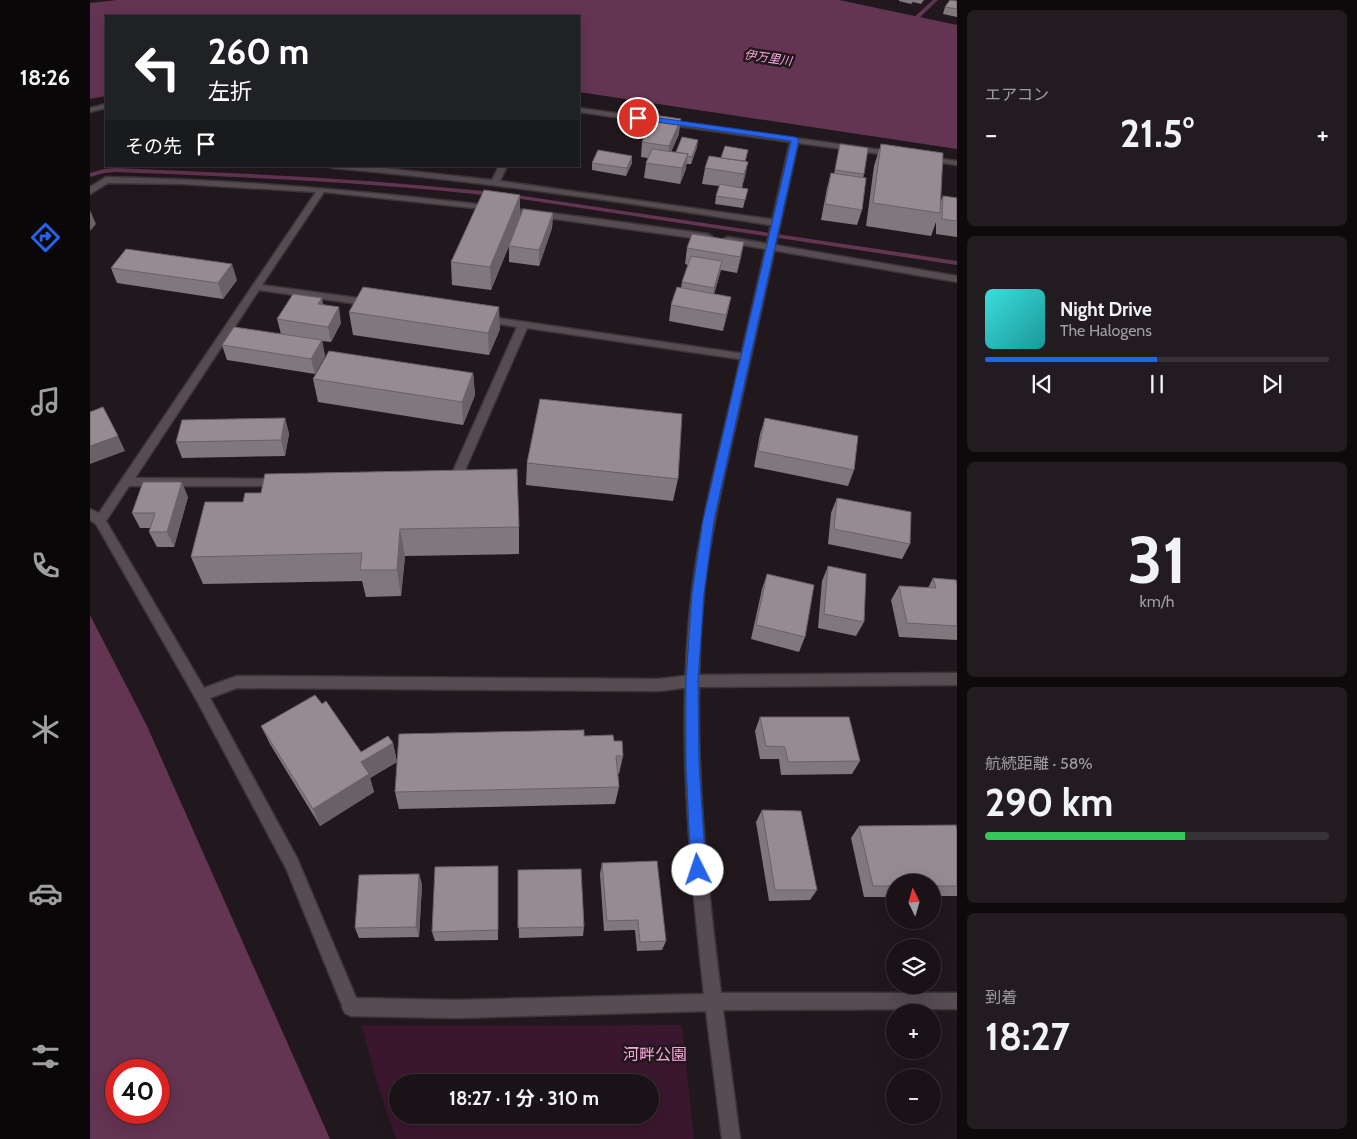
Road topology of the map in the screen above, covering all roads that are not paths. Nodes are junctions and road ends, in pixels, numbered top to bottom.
1 (105, 106) edge
2 (90, 110) edge
3 (580, 110) edge
4 (795, 139) junction
5 (909, 156) edge
6 (919, 157) edge
7 (957, 163) edge
8 (344, 167) edge
9 (502, 167) edge
10 (495, 182) junction
11 (321, 190) junction
12 (90, 191) edge
13 (776, 223) junction
14 (771, 246) junction
15 (957, 279) edge
16 (256, 287) junction
17 (380, 304) edge
18 (476, 318) edge
19 (524, 325) junction
20 (746, 357) junction
21 (125, 482) junction
22 (294, 483) edge
23 (443, 484) edge
24 (95, 517) edge
25 (957, 679) edge
26 (692, 681) junction
27 (201, 695) junction
28 (957, 1001) edge
29 (714, 1002) junction
30 (731, 1139) edge

1 - 2 street
3 - 4 street
4 - 5 street
4 - 13 street
6 - 7 street
8 - 10 street
9 - 10 street
10 - 13 street
11 - 12 street
11 - 14 street
11 - 16 street
13 - 14 street
14 - 15 street
14 - 20 street
16 - 17 street
16 - 21 street
18 - 19 street
19 - 20 street
19 - 23 street
20 - 26 street
21 - 22 street
21 - 24 street
24 - 27 street
25 - 26 street
26 - 27 street
26 - 29 street
27 - 29 street
28 - 29 street
29 - 30 street

